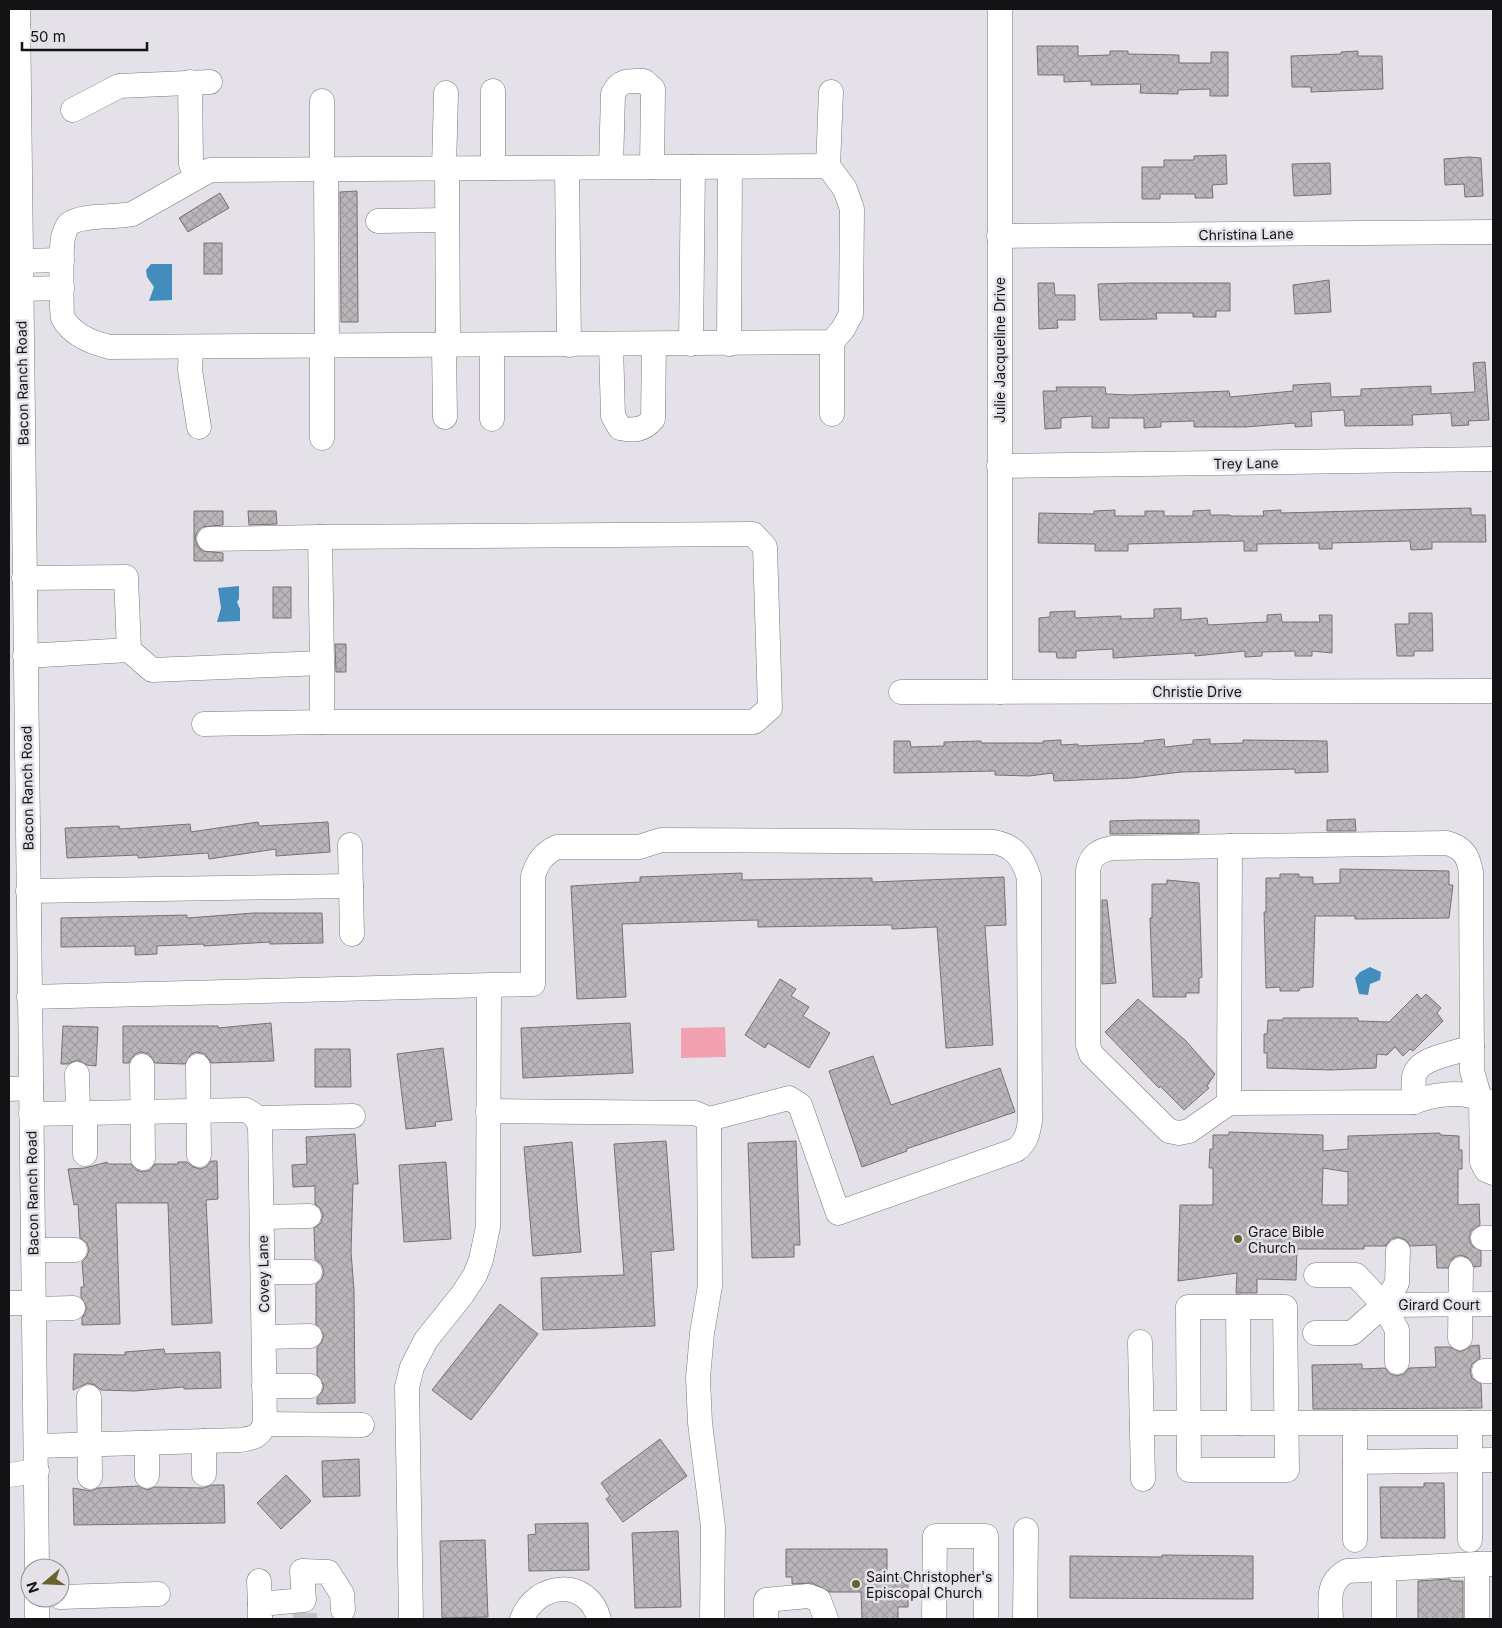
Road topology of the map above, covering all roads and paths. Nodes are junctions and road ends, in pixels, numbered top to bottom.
1 (18, 9) edge
2 (1000, 9) edge
3 (493, 92) dead end
4 (831, 92) dead end
5 (446, 93) dead end
6 (322, 101) dead end
7 (73, 110) dead end
8 (730, 166) junction
9 (828, 166) junction
10 (611, 167) junction
11 (652, 167) junction
12 (694, 167) junction
13 (445, 168) junction
14 (493, 168) junction
15 (567, 168) junction
16 (324, 169) junction
17 (196, 177) junction
18 (447, 220) junction
19 (378, 221) dead end
20 (1493, 232) edge
21 (999, 236) junction
22 (62, 260) junction
23 (21, 261) junction
24 (21, 288) junction
25 (62, 288) junction
26 (832, 342) junction
27 (654, 344) junction
28 (691, 344) junction
29 (729, 344) junction
30 (492, 345) junction
31 (568, 345) junction
32 (611, 345) junction
33 (446, 346) junction
34 (191, 347) junction
35 (324, 347) junction
36 (832, 414) dead end
37 (445, 417) dead end
38 (492, 419) dead end
39 (199, 427) dead end
40 (322, 438) dead end
41 (1493, 460) edge
42 (999, 466) junction
43 (320, 537) junction
44 (209, 539) dead end
45 (24, 578) junction
46 (129, 650) junction
47 (25, 656) junction
48 (322, 663) junction
49 (1493, 691) edge
50 (901, 692) dead end
51 (1000, 692) junction
52 (322, 722) junction
53 (204, 724) dead end
54 (350, 845) dead end
55 (1230, 846) junction
56 (351, 886) junction
57 (28, 891) junction
58 (352, 934) dead end
59 (489, 986) junction
60 (30, 997) junction
61 (1472, 1046) junction
62 (142, 1066) dead end
63 (198, 1066) dead end
64 (77, 1074) dead end
65 (20, 1088) edge
66 (1414, 1102) junction
67 (1487, 1102) edge
68 (1229, 1103) junction
69 (199, 1110) junction
70 (488, 1111) junction
71 (142, 1112) junction
72 (81, 1113) junction
73 (31, 1114) junction
74 (353, 1116) dead end
75 (257, 1118) junction
76 (709, 1119) junction
77 (85, 1154) dead end
78 (199, 1155) dead end
79 (143, 1158) dead end
80 (1493, 1173) edge
81 (309, 1216) dead end
82 (262, 1217) junction
83 (33, 1250) junction
84 (76, 1250) dead end
85 (1398, 1251) dead end
86 (1461, 1269) dead end
87 (263, 1272) junction
88 (310, 1272) dead end
89 (1316, 1275) dead end
90 (9, 1303) edge
91 (1461, 1304) junction
92 (1493, 1304) edge
93 (1384, 1305) junction
94 (35, 1306) junction
95 (1238, 1307) junction
96 (73, 1308) dead end
97 (1315, 1333) dead end
98 (310, 1336) dead end
99 (264, 1337) junction
100 (1460, 1338) dead end
101 (1140, 1342) dead end
102 (1397, 1362) dead end
103 (264, 1386) junction
104 (310, 1386) dead end
105 (90, 1397) dead end
106 (1189, 1423) junction
107 (1239, 1423) junction
108 (1287, 1423) junction
109 (1356, 1423) junction
110 (1482, 1423) edge
111 (265, 1424) junction
112 (1142, 1424) junction
113 (362, 1425) dead end
114 (204, 1441) junction
115 (147, 1443) junction
116 (90, 1445) junction
117 (37, 1446) junction
118 (1482, 1460) edge
119 (1355, 1462) junction
120 (37, 1471) junction
121 (204, 1474) dead end
122 (9, 1475) edge
123 (146, 1476) dead end
124 (90, 1477) dead end
125 (1142, 1478) dead end
126 (1026, 1530) dead end
127 (1355, 1540) dead end
128 (1470, 1540) dead end
129 (37, 1558) edge
130 (1485, 1564) edge
131 (1384, 1569) junction
132 (259, 1580) dead end
133 (158, 1594) dead end
134 (70, 1596) edge
135 (343, 1610) dead end
136 (260, 1612) edge
137 (411, 1619) edge
138 (522, 1619) edge
139 (599, 1619) edge
140 (712, 1619) edge
141 (766, 1619) edge
142 (826, 1619) edge
143 (934, 1619) edge
144 (986, 1619) edge
145 (1025, 1619) edge
146 (1330, 1619) edge
147 (1384, 1619) edge
148 (1477, 1619) edge

1 - 23 street, Bacon Ranch Road
2 - 21 street, Julie Jacqueline Drive
3 - 14 street
4 - 9 street
5 - 13 street
6 - 16 street
7 - 17 street
8 - 9 street
8 - 12 street
8 - 29 street
9 - 26 street
10 - 11 street
10 - 11 street
10 - 15 street
11 - 12 street
12 - 28 street
13 - 14 street
13 - 16 street
13 - 18 street
14 - 15 street
15 - 31 street
16 - 17 street
16 - 35 street
17 - 22 street
18 - 19 street
18 - 33 street
20 - 21 street, Christina Lane
21 - 42 street, Julie Jacqueline Drive
22 - 23 street
22 - 25 street
23 - 24 street, Bacon Ranch Road
24 - 25 street
24 - 45 street, Bacon Ranch Road
25 - 34 street
26 - 29 street
26 - 36 street
27 - 28 street
27 - 32 street
27 - 32 street
28 - 29 street
30 - 31 street
30 - 33 street
30 - 38 street
31 - 32 street
33 - 35 street
33 - 37 street
34 - 35 street
34 - 39 street
35 - 40 street
41 - 42 street, Trey Lane
42 - 51 street, Julie Jacqueline Drive
43 - 44 street
43 - 48 street
43 - 52 street
45 - 46 street
45 - 47 street, Bacon Ranch Road
46 - 47 street
46 - 48 street
47 - 57 street, Bacon Ranch Road
48 - 52 street
49 - 51 street, Christie Drive
50 - 51 street, Christie Drive
52 - 53 street
54 - 56 street
55 - 61 street
55 - 68 street
55 - 68 street
56 - 57 street
56 - 58 street
57 - 60 street, Bacon Ranch Road
59 - 60 street
59 - 70 street
59 - 76 street
60 - 65 street, Bacon Ranch Road
61 - 66 street
61 - 67 street
62 - 71 street
63 - 69 street
64 - 72 street
65 - 73 street, Bacon Ranch Road
66 - 67 street
66 - 68 street
67 - 80 street
69 - 71 street
69 - 75 street
69 - 78 street
70 - 76 street
70 - 137 street
71 - 72 street
71 - 79 street
72 - 73 street
72 - 77 street
73 - 83 street, Bacon Ranch Road
74 - 75 street
75 - 82 street, Covey Lane
76 - 140 street
81 - 82 street
82 - 87 street, Covey Lane
83 - 84 street
83 - 94 street, Bacon Ranch Road
85 - 93 street
86 - 91 street
87 - 88 street
87 - 99 street, Covey Lane
89 - 93 street
90 - 94 street
91 - 92 street, Girard Court
91 - 93 street, Girard Court
91 - 100 street
93 - 97 street
93 - 102 street
94 - 96 street
94 - 117 street, Bacon Ranch Road
95 - 106 street
95 - 107 street
95 - 108 street
98 - 99 street
99 - 103 street, Covey Lane
101 - 112 street
103 - 104 street
103 - 111 street, Covey Lane
105 - 116 street
106 - 107 street
106 - 108 street
106 - 112 street
107 - 108 street
108 - 109 street
109 - 110 street
109 - 119 street
110 - 118 street
111 - 113 street
111 - 114 street
112 - 125 street
114 - 115 street
114 - 121 street
115 - 116 street
115 - 123 street
116 - 117 street
116 - 124 street
117 - 120 street, Bacon Ranch Road
118 - 119 street
118 - 128 street
119 - 127 street
120 - 122 street
120 - 129 street, Bacon Ranch Road
126 - 145 street
130 - 131 street
130 - 148 street
131 - 146 street
131 - 147 street
132 - 136 street
133 - 134 street
135 - 136 street
138 - 139 street
141 - 142 street
143 - 144 street

